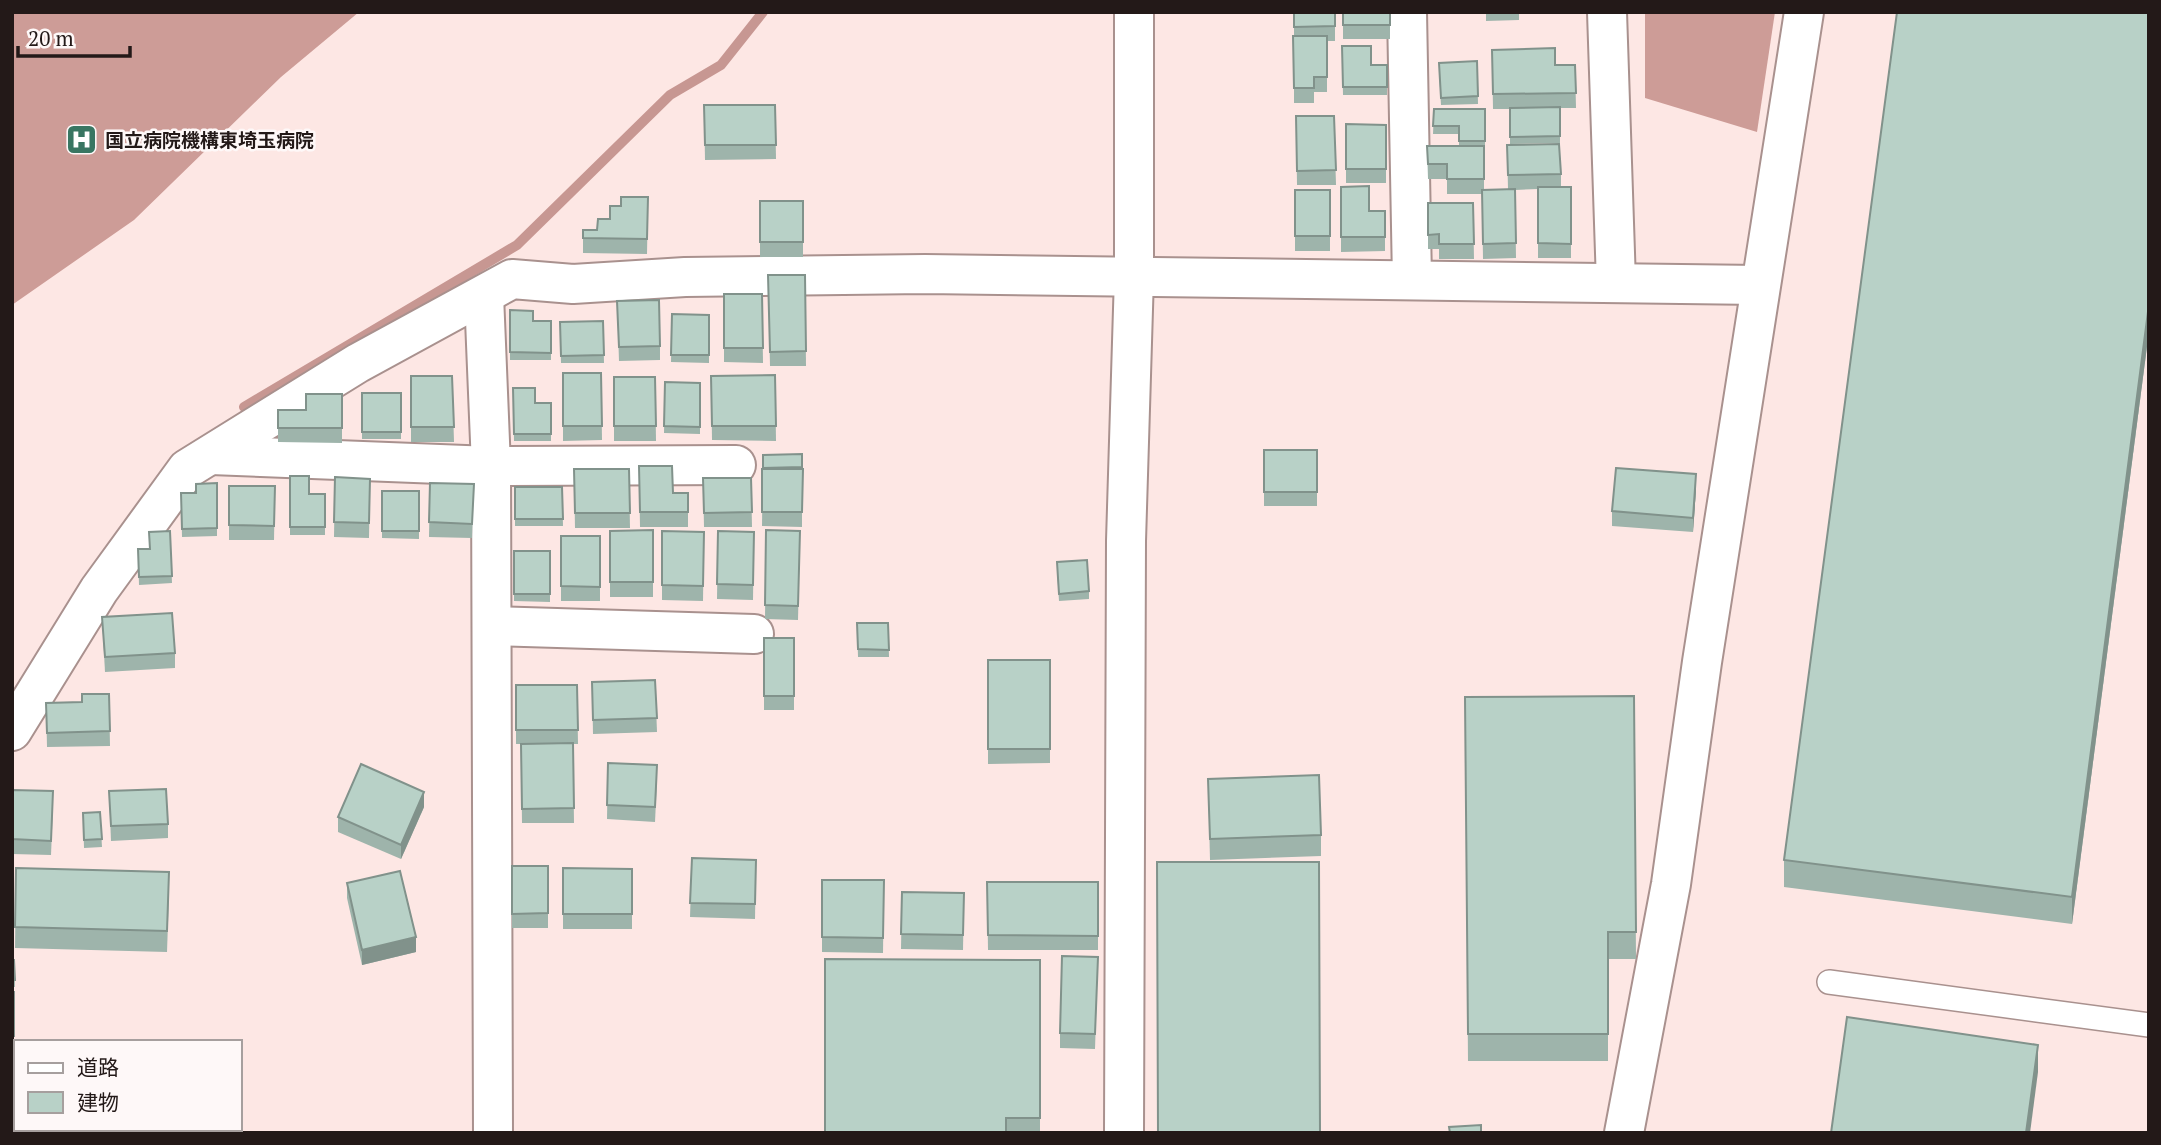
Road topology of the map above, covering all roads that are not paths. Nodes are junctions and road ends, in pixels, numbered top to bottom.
1 (1134, 12) edge
2 (1407, 12) edge
3 (1607, 12) edge
4 (1804, 12) edge
5 (1134, 276) junction
6 (1412, 280) junction
7 (1616, 283) junction
8 (1760, 285) junction
9 (484, 295) junction
10 (211, 455) junction
11 (736, 465) dead end
12 (491, 467) junction
13 (492, 626) junction
14 (754, 634) dead end
15 (12, 731) edge
16 (1829, 982) dead end
17 (2149, 1025) edge
18 (493, 1133) edge
19 (1124, 1133) edge
20 (1624, 1133) edge

1 - 5 street
2 - 6 street
3 - 7 street
4 - 8 street
5 - 6 street
5 - 9 street
5 - 19 street
6 - 7 street
7 - 8 street
8 - 20 street
9 - 10 street
9 - 12 street
10 - 12 street
10 - 15 street
11 - 12 street
12 - 13 street
13 - 14 street
13 - 18 street
16 - 17 lane

